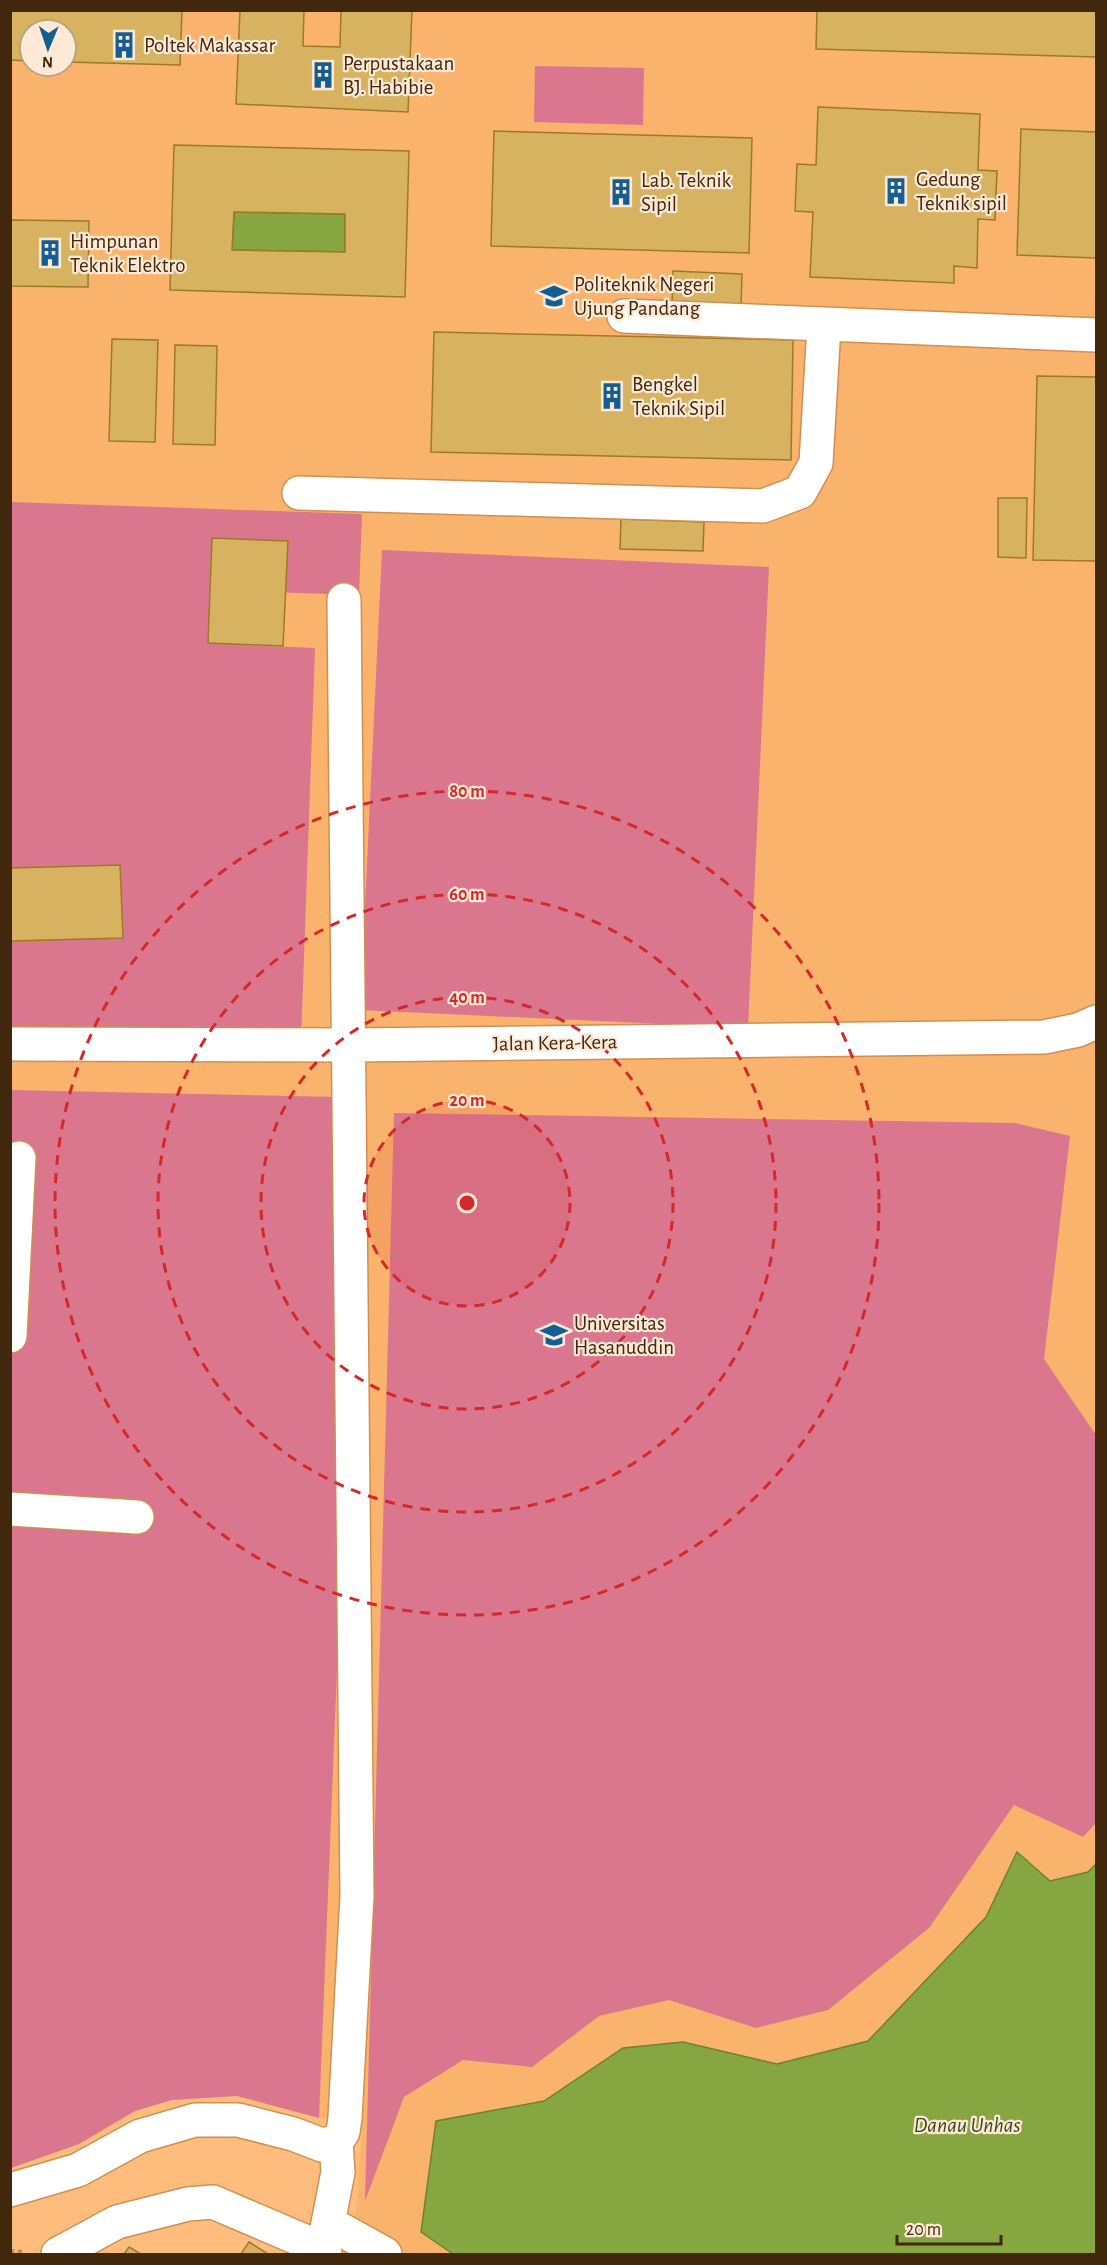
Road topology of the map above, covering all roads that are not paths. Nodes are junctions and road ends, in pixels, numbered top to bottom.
1 (624, 316) dead end
2 (824, 326) junction
3 (1096, 335) edge
4 (298, 493) dead end
5 (345, 600) dead end
6 (1096, 1022) edge
7 (10, 1044) edge
8 (351, 1045) junction
9 (19, 1158) dead end
10 (10, 1336) edge
11 (10, 1509) edge
12 (137, 1517) dead end
13 (10, 2190) edge
14 (331, 2205) edge
15 (58, 2254) edge
16 (385, 2254) edge

1 - 2 street
2 - 3 street
2 - 4 street
5 - 8 street
6 - 8 street, Jalan Kera-Kera
7 - 8 street, Jalan Kera-Kera
8 - 14 street
9 - 10 street
11 - 12 street
13 - 14 street
14 - 15 street
14 - 16 street

